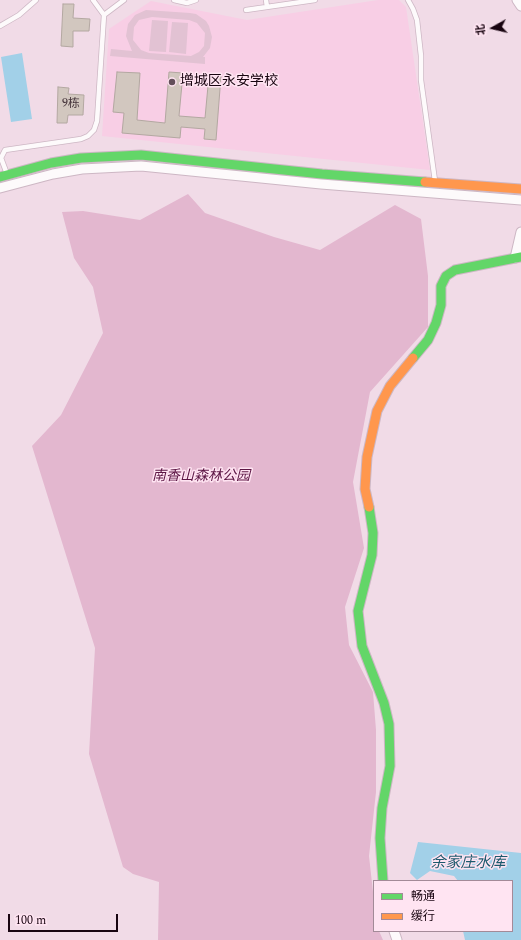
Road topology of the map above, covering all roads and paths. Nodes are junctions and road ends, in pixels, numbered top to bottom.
1 (36, 0) edge
2 (93, 0) edge
3 (124, 0) edge
4 (174, 0) edge
5 (196, 0) edge
6 (266, 0) edge
7 (315, 0) edge
8 (408, 0) edge
9 (517, 0) edge
10 (521, 6) edge
11 (267, 7) junction
12 (246, 10) dead end
13 (104, 15) junction
14 (0, 26) edge
15 (4, 176) edge
16 (435, 182) junction
17 (11, 185) junction
18 (0, 188) edge
19 (521, 189) edge
20 (521, 200) edge
21 (521, 232) edge
22 (518, 258) edge
23 (383, 880) edge

1 - 14 lane
2 - 13 lane
3 - 13 lane
4 - 5 lane
6 - 11 lane
7 - 11 lane
8 - 16 lane
9 - 10 street
11 - 12 lane
13 - 15 lane
15 - 16 street
15 - 17 lane
16 - 19 street
17 - 18 street
17 - 20 street
21 - 22 street
22 - 23 street

